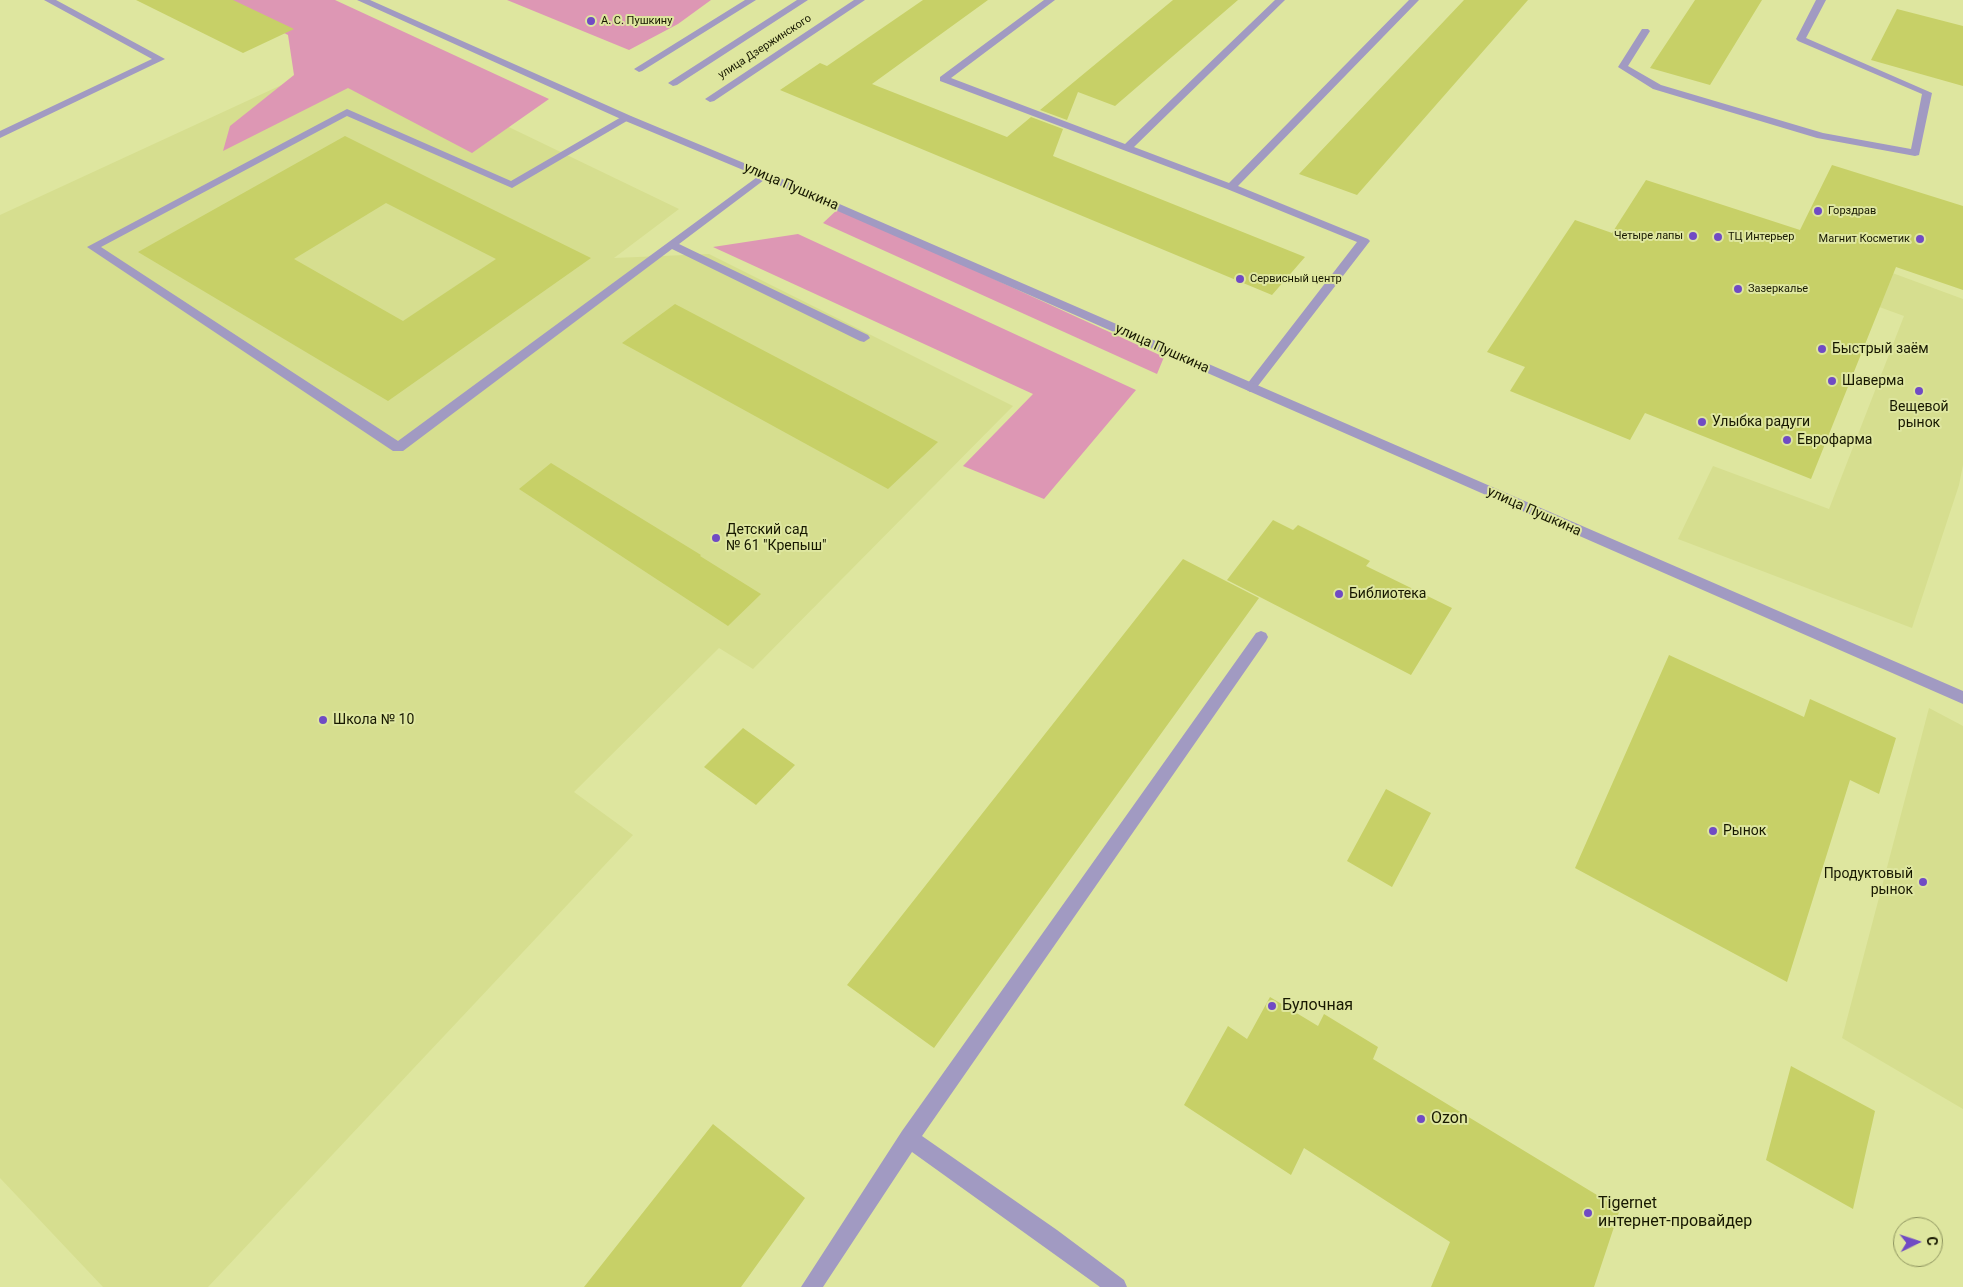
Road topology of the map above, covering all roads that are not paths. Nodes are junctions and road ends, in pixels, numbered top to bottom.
1 (50, 0) edge
2 (362, 0) edge
3 (751, 0) edge
4 (803, 0) edge
5 (860, 0) edge
6 (1050, 0) edge
7 (1280, 0) edge
8 (1414, 0) edge
9 (1821, 0) edge
10 (1645, 31) dead end
11 (640, 69) dead end
12 (673, 83) dead end
13 (710, 98) dead end
14 (627, 118) junction
15 (0, 135) edge
16 (1127, 148) junction
17 (764, 175) junction
18 (1231, 187) junction
19 (672, 245) junction
20 (864, 338) dead end
21 (1250, 388) junction
22 (1261, 638) dead end
23 (1963, 698) edge
24 (909, 1138) junction
25 (811, 1287) edge
26 (1117, 1287) edge

1 - 15 street
2 - 14 street, улица Пушкина
3 - 11 street
4 - 12 street, улица Дзержинского
5 - 13 street, улица Дзержинского
6 - 16 street
7 - 16 street
8 - 18 street
9 - 10 street
14 - 17 street, улица Пушкина
14 - 19 street
16 - 18 street
17 - 19 street
17 - 21 street, улица Пушкина
18 - 21 street
19 - 20 street
21 - 23 street, улица Пушкина
22 - 24 street
24 - 25 street
24 - 26 street

